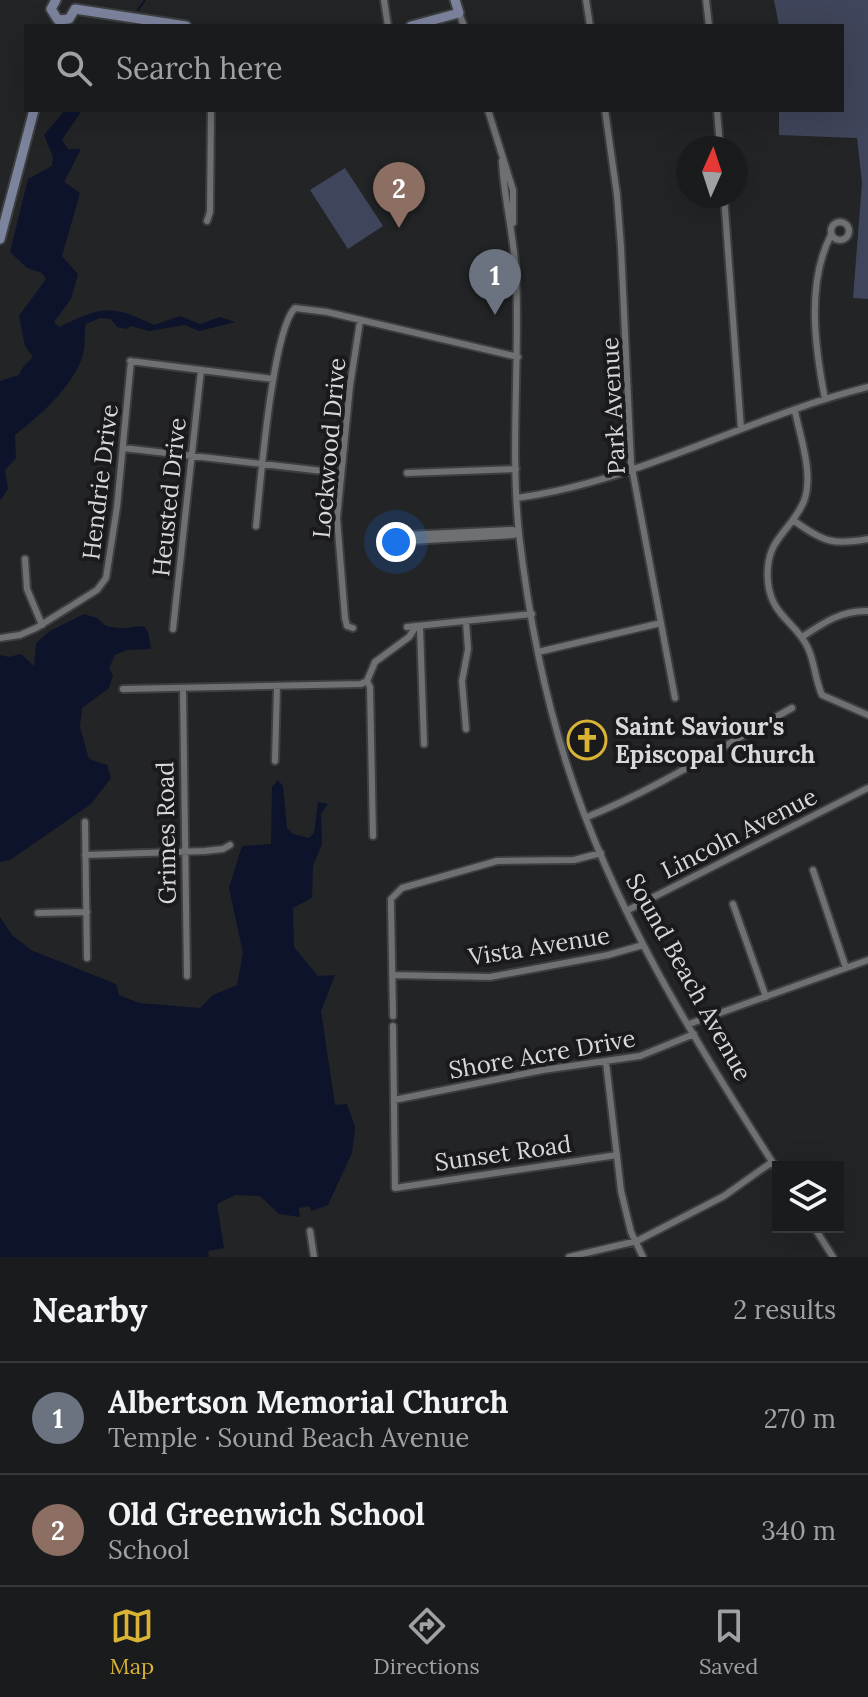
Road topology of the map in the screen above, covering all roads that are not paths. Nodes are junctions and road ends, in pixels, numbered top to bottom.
1 (55, 0) edge
2 (384, 0) edge
3 (455, 0) edge
4 (586, 0) edge
5 (706, 0) edge
6 (72, 4) edge
7 (459, 13) junction
8 (57, 23) edge
9 (176, 24) edge
10 (388, 24) edge
11 (418, 24) edge
12 (463, 24) edge
13 (590, 24) edge
14 (709, 24) edge
15 (33, 112) edge
16 (211, 112) edge
17 (489, 112) edge
18 (605, 112) edge
19 (717, 112) edge
20 (719, 136) edge
21 (507, 186) junction
22 (514, 194) junction
23 (506, 198) junction
24 (725, 208) edge
25 (207, 221) dead end
26 (513, 227) junction
27 (831, 235) dead end
28 (0, 239) edge
29 (360, 321) junction
30 (518, 357) junction
31 (201, 370) junction
32 (273, 379) junction
33 (868, 387) edge
34 (825, 399) junction
35 (795, 411) junction
36 (741, 429) junction
37 (123, 448) junction
38 (192, 455) junction
39 (262, 463) junction
40 (516, 469) junction
41 (632, 471) junction
42 (340, 473) junction
43 (407, 473) dead end
44 (517, 498) junction
45 (793, 520) junction
46 (256, 526) dead end
47 (519, 532) junction
48 (868, 539) edge
49 (25, 559) dead end
50 (868, 611) edge
51 (532, 614) junction
52 (466, 622) junction
53 (661, 623) junction
54 (42, 625) junction
55 (350, 627) dead end
56 (414, 628) junction
57 (173, 629) dead end
58 (802, 637) junction
59 (0, 638) edge
60 (538, 652) junction
61 (367, 681) junction
62 (277, 687) junction
63 (123, 689) dead end
64 (183, 689) junction
65 (675, 698) dead end
66 (792, 708) dead end
67 (868, 715) edge
68 (466, 729) dead end
69 (424, 744) dead end
70 (275, 761) dead end
71 (868, 788) edge
72 (587, 817) junction
73 (85, 822) dead end
74 (373, 836) dead end
75 (230, 845) dead end
76 (185, 852) junction
77 (601, 853) junction
78 (85, 855) junction
79 (813, 870) dead end
80 (733, 904) dead end
81 (626, 911) junction
82 (87, 912) junction
83 (38, 913) dead end
84 (643, 945) junction
85 (87, 958) dead end
86 (868, 960) edge
87 (846, 968) junction
88 (392, 975) junction
89 (187, 976) dead end
90 (766, 997) junction
91 (393, 1016) dead end
92 (689, 1024) junction
93 (393, 1026) dead end
94 (694, 1034) junction
95 (606, 1062) junction
96 (394, 1100) junction
97 (617, 1155) junction
98 (772, 1162) joint
99 (310, 1231) dead end
100 (818, 1233) edge
101 (637, 1241) junction
102 (314, 1257) edge
103 (569, 1257) edge
104 (643, 1257) edge
105 (833, 1257) edge

1 - 8 street
2 - 10 street
3 - 7 street
4 - 13 street
5 - 14 street
6 - 8 street
6 - 9 street
7 - 11 street
7 - 12 street
15 - 28 street
16 - 25 street
17 - 21 street, Sound Beach Avenue
18 - 41 street, Park Avenue
19 - 20 street
21 - 22 street, Sound Beach Avenue
21 - 23 street, Sound Beach Avenue
22 - 23 street
22 - 26 street, Sound Beach Avenue
23 - 26 street, Sound Beach Avenue
24 - 36 street
26 - 30 street, Sound Beach Avenue
27 - 34 street
29 - 30 street
29 - 32 street
29 - 42 street, Lockwood Drive
30 - 40 street, Sound Beach Avenue
31 - 32 street
31 - 37 street, Hendrie Drive
31 - 38 street, Heusted Drive
32 - 39 street
33 - 34 street
34 - 35 street
35 - 36 street
35 - 45 street
36 - 41 street
37 - 38 street
37 - 54 street, Hendrie Drive
38 - 39 street
38 - 57 street, Heusted Drive
39 - 42 street
39 - 46 street
40 - 43 street
40 - 44 street, Sound Beach Avenue
41 - 44 street
41 - 53 street, Park Avenue
42 - 55 street, Lockwood Drive
44 - 47 street, Sound Beach Avenue
45 - 48 street
45 - 58 street
47 - 47 street
47 - 51 street, Sound Beach Avenue
49 - 54 street
50 - 58 street
51 - 52 street
51 - 60 street, Sound Beach Avenue
52 - 56 street
52 - 68 street
53 - 60 street
53 - 65 street, Park Avenue
54 - 59 street, Hendrie Drive
56 - 61 street
56 - 69 street
58 - 67 street
60 - 72 street, Sound Beach Avenue
61 - 62 street
61 - 74 street
62 - 64 street
62 - 70 street
63 - 64 street
64 - 76 street, Grimes Road
66 - 72 street
71 - 81 street, Lincoln Avenue
72 - 77 street, Sound Beach Avenue
73 - 78 street
75 - 76 street
76 - 78 street
76 - 89 street, Grimes Road
77 - 81 street, Sound Beach Avenue
77 - 88 street
78 - 82 street
79 - 87 street
80 - 90 street
81 - 84 street, Sound Beach Avenue
82 - 83 street
82 - 85 street
84 - 88 street, Vista Avenue
84 - 92 street, Sound Beach Avenue
86 - 87 street
87 - 90 street
88 - 91 street
90 - 92 street
92 - 94 street, Sound Beach Avenue
93 - 96 street
94 - 95 street, Shore Acre Drive
94 - 98 street, Sound Beach Avenue
95 - 96 street, Shore Acre Drive
95 - 97 street
96 - 97 street, Sunset Road
97 - 101 street
98 - 101 street
99 - 102 street
100 - 105 street
101 - 103 street
101 - 104 street

